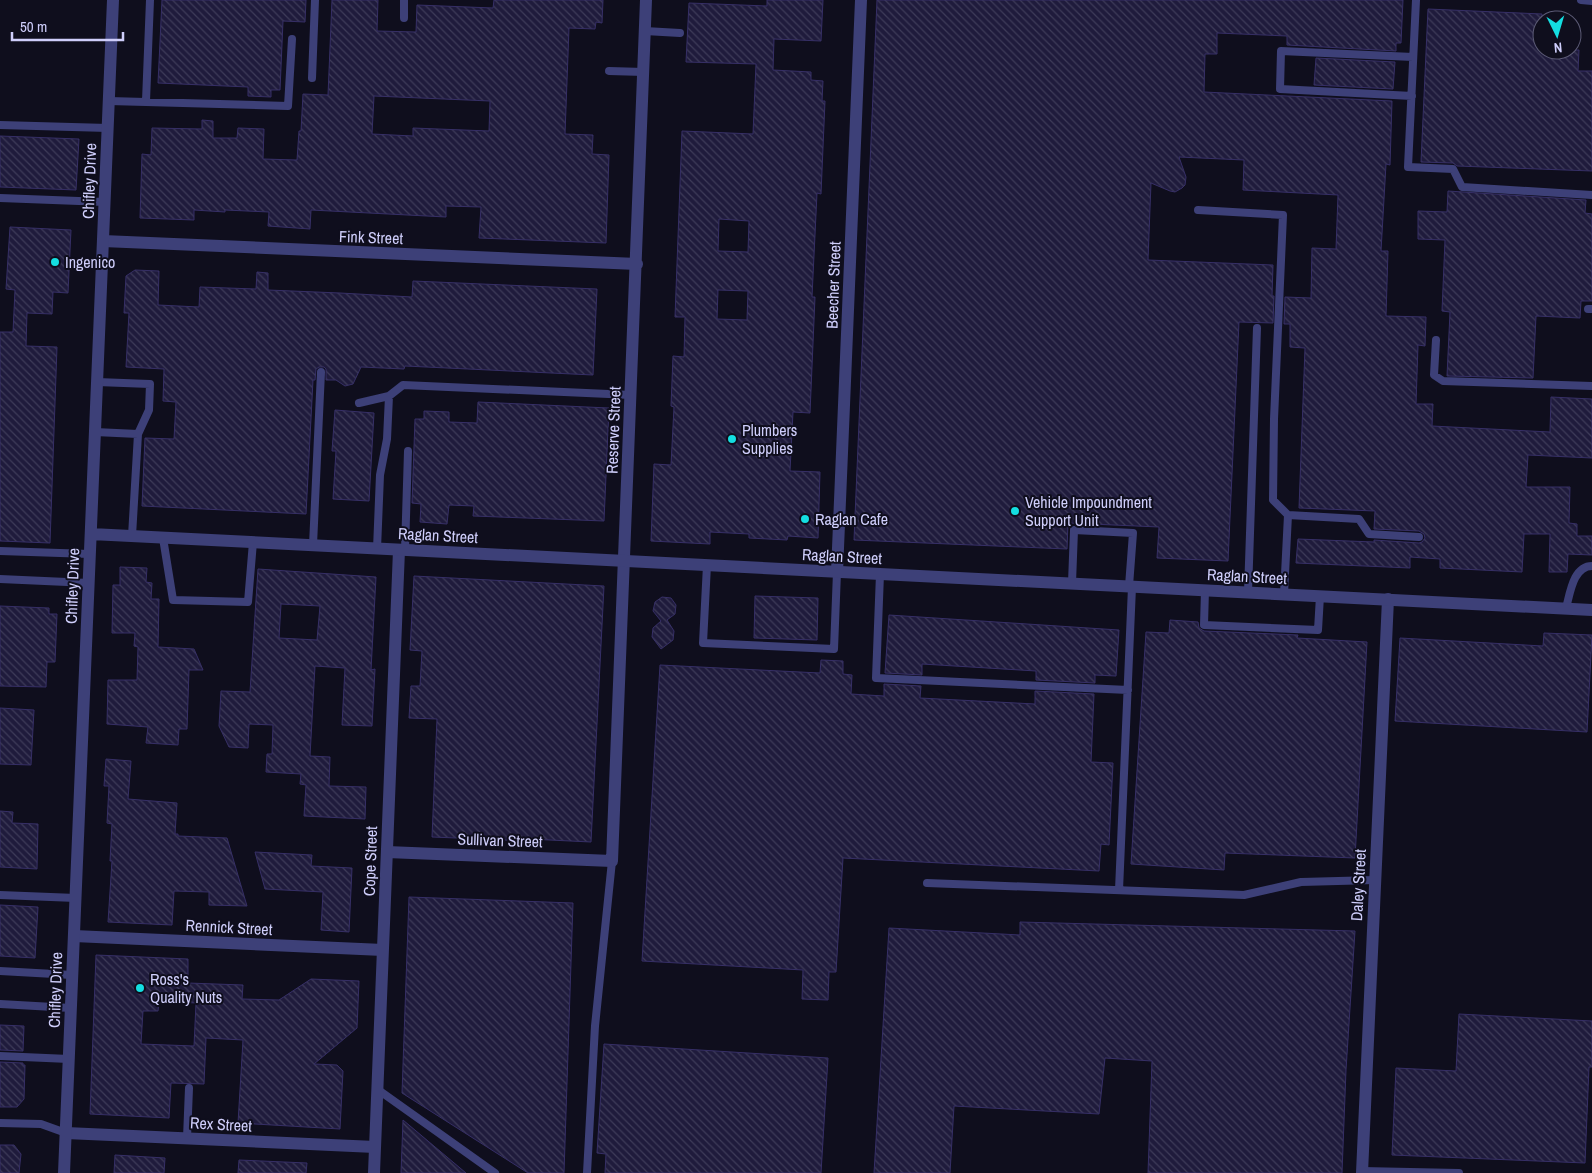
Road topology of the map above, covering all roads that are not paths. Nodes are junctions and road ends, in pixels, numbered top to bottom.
1 (113, 0) edge
2 (150, 0) edge
3 (315, 0) edge
4 (404, 0) edge
5 (646, 0) edge
6 (861, 0) edge
7 (1416, 0) edge
8 (1581, 0) edge
9 (1592, 1) edge
10 (404, 18) dead end
11 (645, 32) junction
12 (680, 33) dead end
13 (292, 39) dead end
14 (1414, 57) junction
15 (609, 71) dead end
16 (644, 72) junction
17 (312, 78) dead end
18 (1412, 96) junction
19 (109, 101) junction
20 (146, 101) junction
21 (0, 124) edge
22 (108, 128) junction
23 (1592, 195) edge
24 (0, 198) edge
25 (105, 202) junction
26 (1198, 210) dead end
27 (103, 241) junction
28 (636, 264) junction
29 (1257, 328) dead end
30 (1436, 340) dead end
31 (320, 372) dead end
32 (97, 382) junction
33 (1592, 386) edge
34 (631, 395) junction
35 (389, 396) junction
36 (359, 403) dead end
37 (95, 432) junction
38 (138, 434) junction
39 (408, 451) dead end
40 (1288, 514) junction
41 (91, 534) junction
42 (132, 536) junction
43 (1419, 537) dead end
44 (163, 538) junction
45 (252, 542) junction
46 (312, 545) junction
47 (376, 549) junction
48 (402, 550) junction
49 (0, 551) edge
50 (90, 554) junction
51 (624, 561) junction
52 (707, 565) junction
53 (1592, 566) edge
54 (837, 572) junction
55 (880, 574) junction
56 (0, 579) edge
57 (89, 583) junction
58 (1072, 583) junction
59 (1131, 586) junction
60 (1206, 590) junction
61 (1248, 592) junction
62 (1284, 594) junction
63 (1320, 596) junction
64 (1388, 599) junction
65 (1566, 608) junction
66 (1592, 610) edge
67 (1128, 690) junction
68 (387, 852) junction
69 (612, 861) junction
70 (1375, 880) junction
71 (926, 883) dead end
72 (1119, 890) junction
73 (0, 894) edge
74 (76, 898) junction
75 (74, 936) junction
76 (383, 950) junction
77 (0, 971) edge
78 (72, 975) junction
79 (0, 1004) edge
80 (71, 1008) junction
81 (0, 1056) edge
82 (69, 1059) junction
83 (189, 1088) dead end
84 (377, 1089) junction
85 (0, 1123) edge
86 (66, 1133) junction
87 (187, 1138) junction
88 (375, 1147) junction
89 (1362, 1172) edge
90 (64, 1173) edge
91 (374, 1173) edge
92 (494, 1173) edge
93 (587, 1173) edge
94 (1460, 1173) edge

1 - 19 street, Chifley Drive
2 - 20 lane
3 - 17 lane
4 - 10 lane
5 - 11 street, Reserve Street
6 - 54 street, Beecher Street
7 - 14 lane
8 - 9 lane
11 - 12 lane
11 - 16 street, Reserve Street
13 - 20 lane
14 - 18 lane
14 - 18 lane
15 - 16 lane
16 - 28 street, Reserve Street
18 - 23 lane
19 - 20 lane
19 - 22 street, Chifley Drive
21 - 22 lane
22 - 25 street, Chifley Drive
24 - 25 lane
25 - 27 street, Chifley Drive
26 - 40 lane
27 - 28 street, Fink Street
27 - 32 street, Chifley Drive
28 - 34 street, Reserve Street
29 - 61 lane
30 - 33 lane
31 - 46 lane
32 - 37 street, Chifley Drive
32 - 38 lane
34 - 35 lane
34 - 51 street, Reserve Street
35 - 36 lane
35 - 47 lane
37 - 38 lane
37 - 41 street, Chifley Drive
38 - 42 lane
39 - 48 lane
40 - 43 lane
40 - 62 lane
41 - 42 street, Raglan Street
41 - 50 street, Chifley Drive
42 - 44 street, Raglan Street
44 - 45 street, Raglan Street
44 - 45 lane
45 - 46 street, Raglan Street
46 - 47 street, Raglan Street
47 - 48 street, Raglan Street
48 - 51 street, Raglan Street
48 - 68 street, Cope Street
49 - 50 lane
50 - 57 street, Chifley Drive
51 - 52 street, Raglan Street
51 - 69 street, Reserve Street
52 - 54 street, Raglan Street
52 - 54 lane
53 - 65 lane
54 - 55 street, Raglan Street
55 - 58 street, Raglan Street
55 - 67 lane
56 - 57 lane
57 - 74 street, Chifley Drive
58 - 59 street, Raglan Street
58 - 59 lane
59 - 60 street, Raglan Street
59 - 67 lane
60 - 61 street, Raglan Street
60 - 63 lane
61 - 62 street, Raglan Street
62 - 63 street, Raglan Street
63 - 64 street, Raglan Street
64 - 65 street, Raglan Street
64 - 70 street, Daley Street
65 - 66 street, Raglan Street
67 - 72 lane
68 - 69 street, Sullivan Street
68 - 76 street, Cope Street
69 - 93 lane
70 - 72 lane
70 - 89 street, Daley Street
71 - 72 lane
73 - 74 lane
74 - 75 street, Chifley Drive
75 - 76 street, Rennick Street
75 - 78 street, Chifley Drive
76 - 84 street, Cope Street
77 - 78 lane
78 - 80 street, Chifley Drive
79 - 80 lane
80 - 82 street, Chifley Drive
81 - 82 lane
82 - 86 street, Chifley Drive
83 - 87 lane
84 - 88 street, Cope Street
84 - 92 lane
85 - 86 lane
86 - 87 street, Rex Street
86 - 90 street, Chifley Drive
87 - 88 street, Rex Street
88 - 91 street, Cope Street
89 - 94 lane

